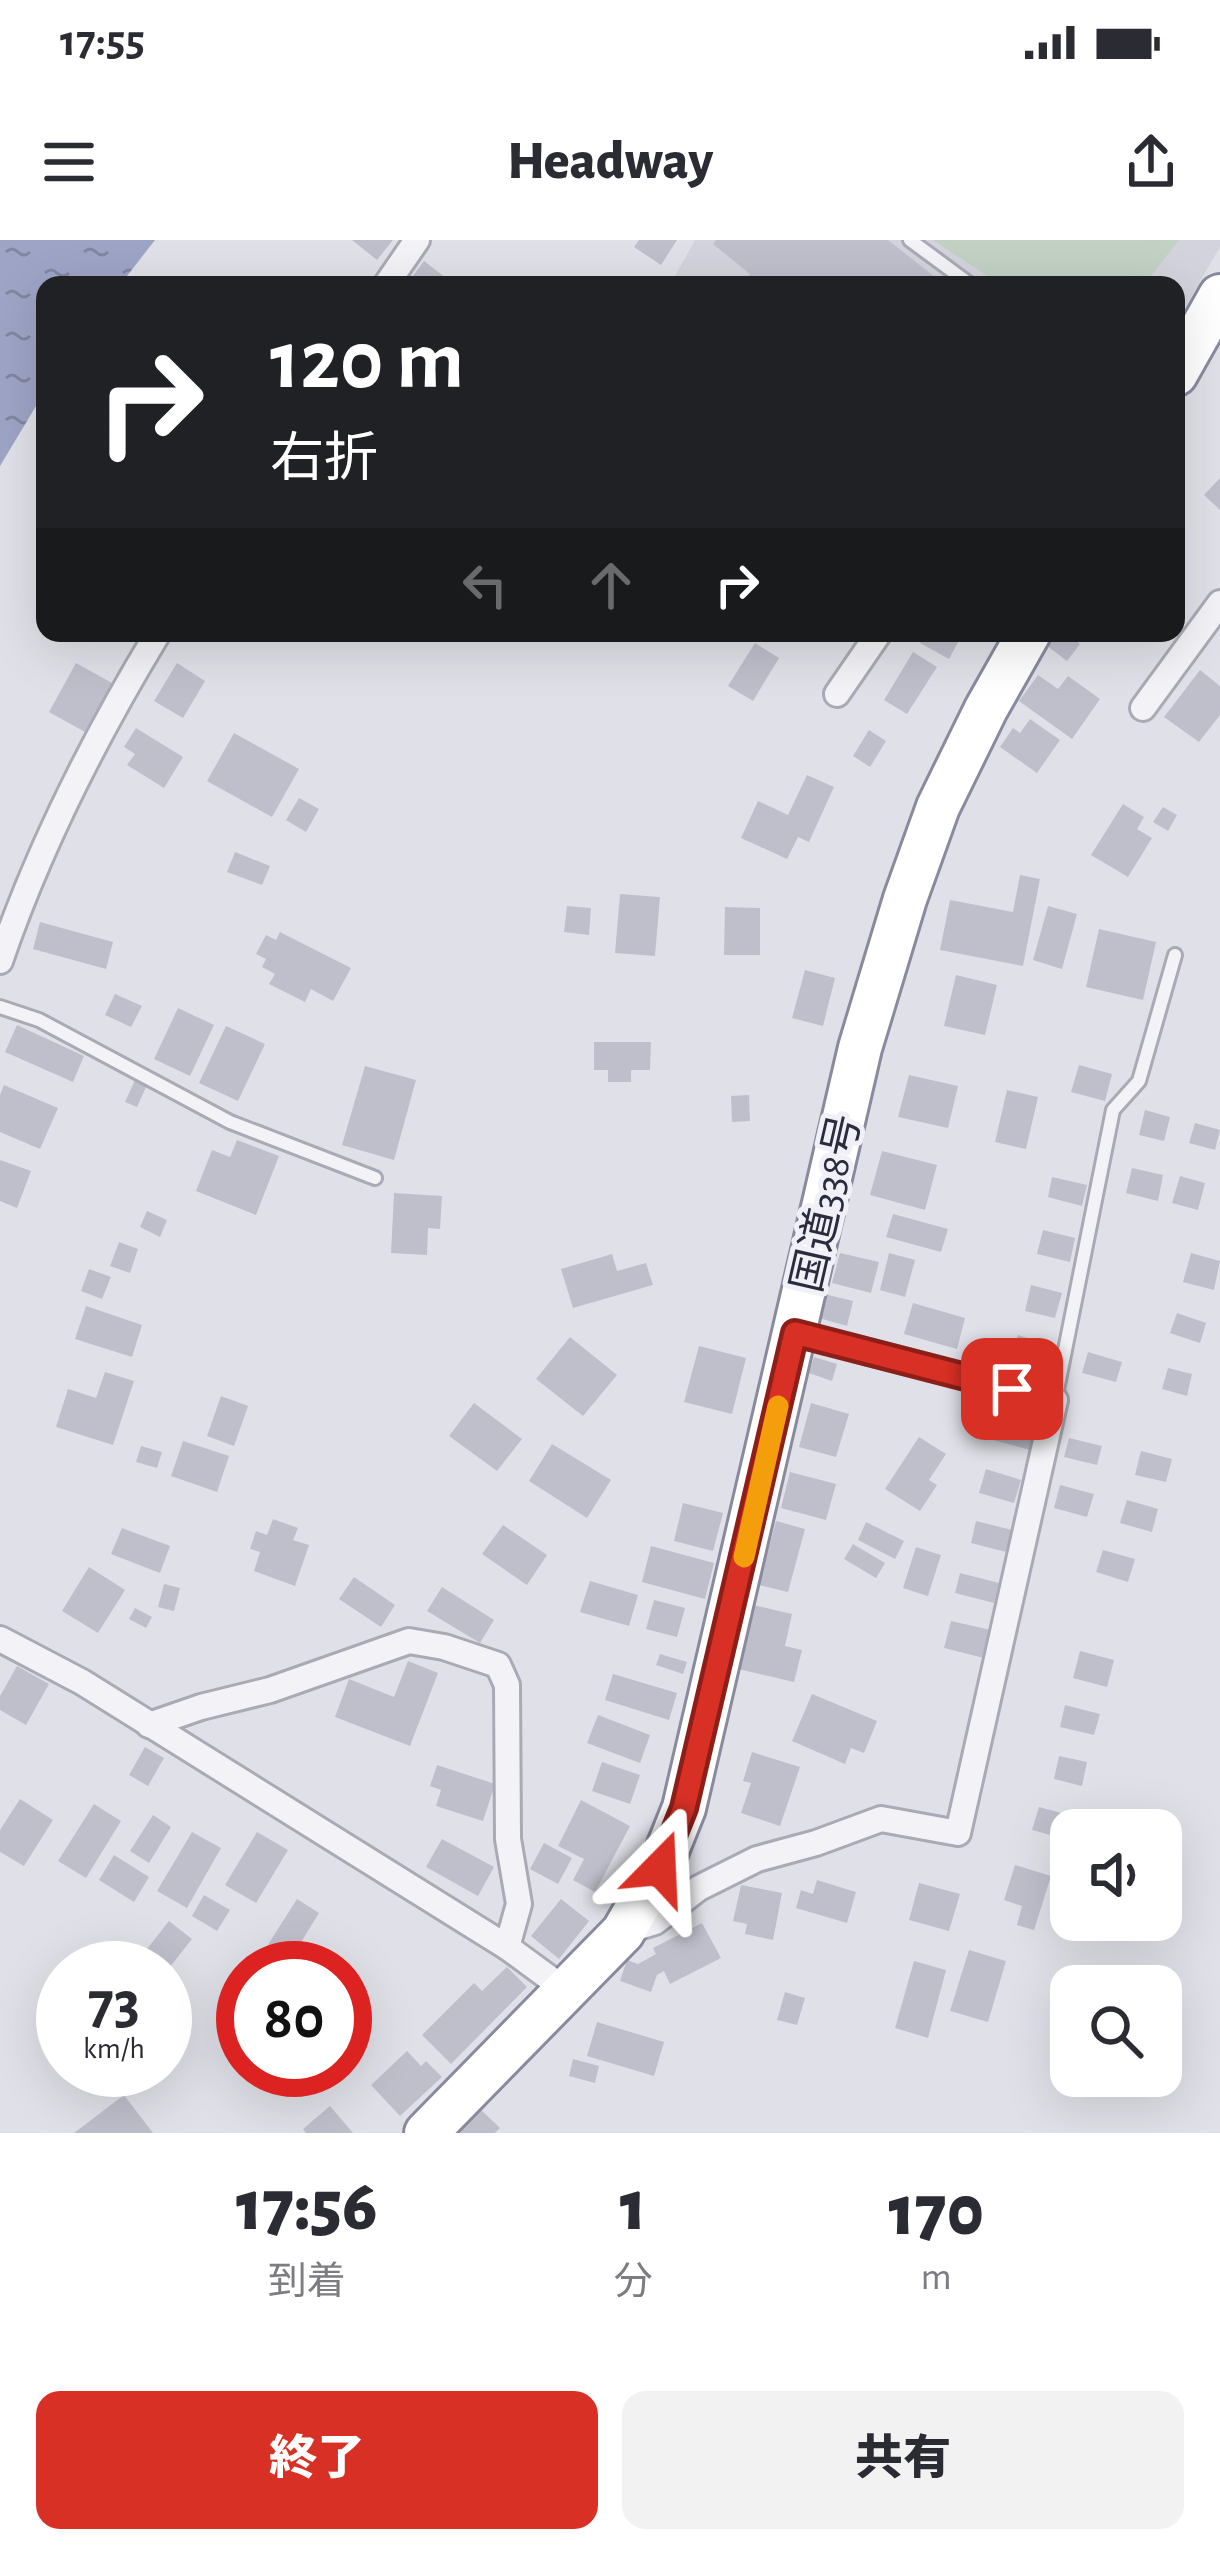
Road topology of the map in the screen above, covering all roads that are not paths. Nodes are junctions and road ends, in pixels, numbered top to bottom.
1 (418, 240) edge
2 (910, 240) edge
3 (392, 276) edge
4 (959, 276) edge
5 (1220, 296) edge
6 (1185, 358) edge
7 (1220, 603) edge
8 (153, 642) edge
9 (873, 642) edge
10 (1024, 642) edge
11 (837, 694) dead end
12 (1143, 708) dead end
13 (1175, 955) dead end
14 (0, 961) edge
15 (0, 1007) edge
16 (375, 1178) dead end
17 (795, 1333) junction
18 (1055, 1400) junction
19 (0, 1640) edge
20 (149, 1725) junction
21 (623, 1932) junction
22 (508, 1947) junction
23 (566, 1991) junction
24 (426, 2133) edge

1 - 3 street
2 - 4 lane
5 - 6 highway
7 - 12 street
8 - 14 street
9 - 11 street
10 - 17 highway, 国道338号
13 - 18 lane
15 - 16 lane
17 - 18 street
17 - 21 highway, 国道338号
18 - 21 street
19 - 20 street
20 - 22 street
20 - 22 street
21 - 23 highway, 国道338号
22 - 23 street
23 - 24 highway, 国道338号

